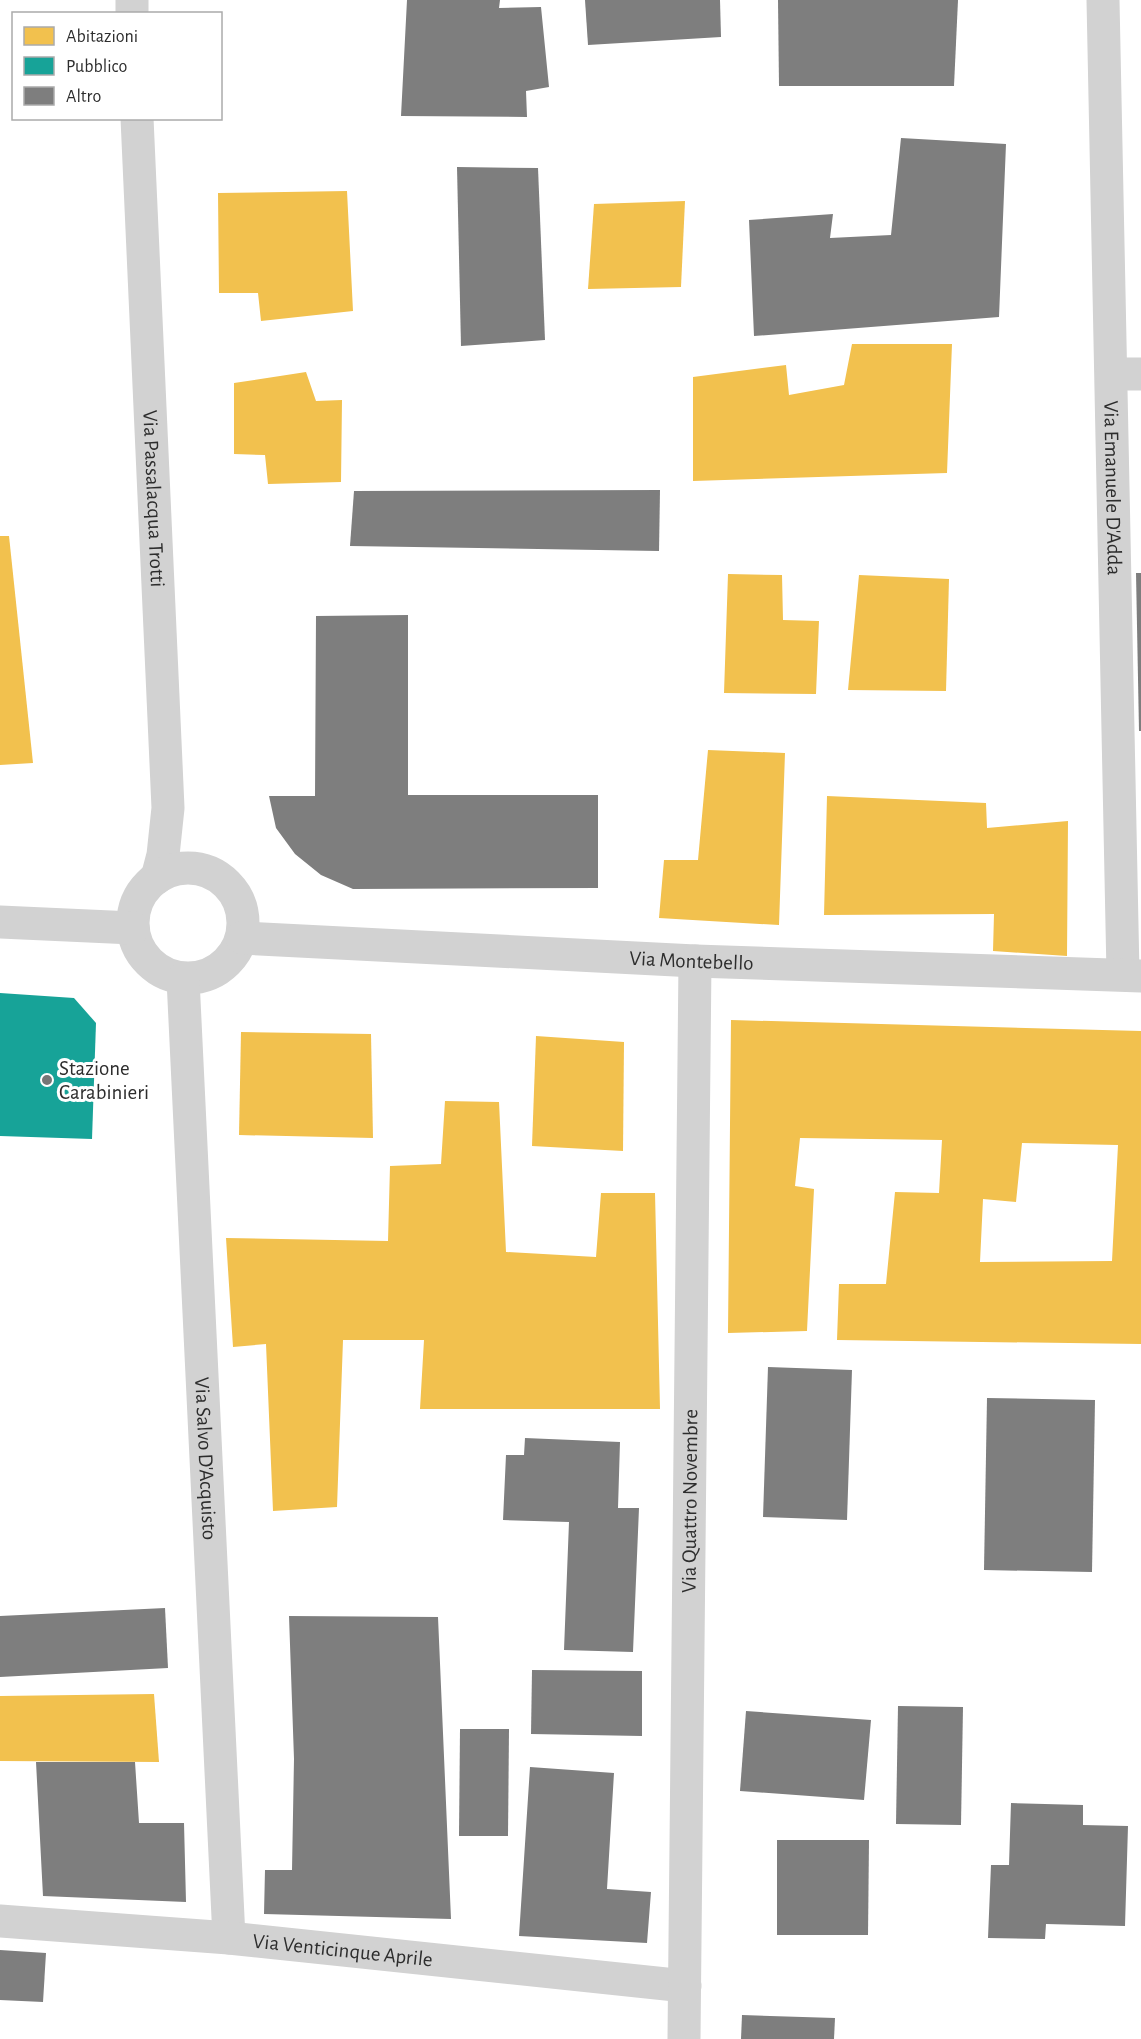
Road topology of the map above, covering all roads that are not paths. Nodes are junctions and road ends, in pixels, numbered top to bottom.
1 (1103, 0) edge
2 (137, 120) edge
3 (1126, 374) edge
4 (157, 878) junction
5 (0, 922) edge
6 (133, 928) junction
7 (242, 938) junction
8 (695, 961) junction
9 (1132, 975) edge
10 (183, 979) junction
11 (0, 1921) edge
12 (229, 1938) junction
13 (685, 1986) junction
14 (684, 2039) edge

1 - 3 street, Via Emanuele D'Adda
2 - 4 street, Via Passalacqua Trotti
3 - 9 street, Via Emanuele D'Adda
4 - 6 street
4 - 7 street
5 - 6 street
6 - 10 street
7 - 8 street, Via Montebello
7 - 10 street
8 - 9 street, Via Montebello
8 - 13 street, Via Quattro Novembre
10 - 12 street, Via Salvo D'Acquisto
11 - 12 street, Via Venticinque Aprile
12 - 13 street, Via Venticinque Aprile
13 - 14 street, Via Quattro Novembre

